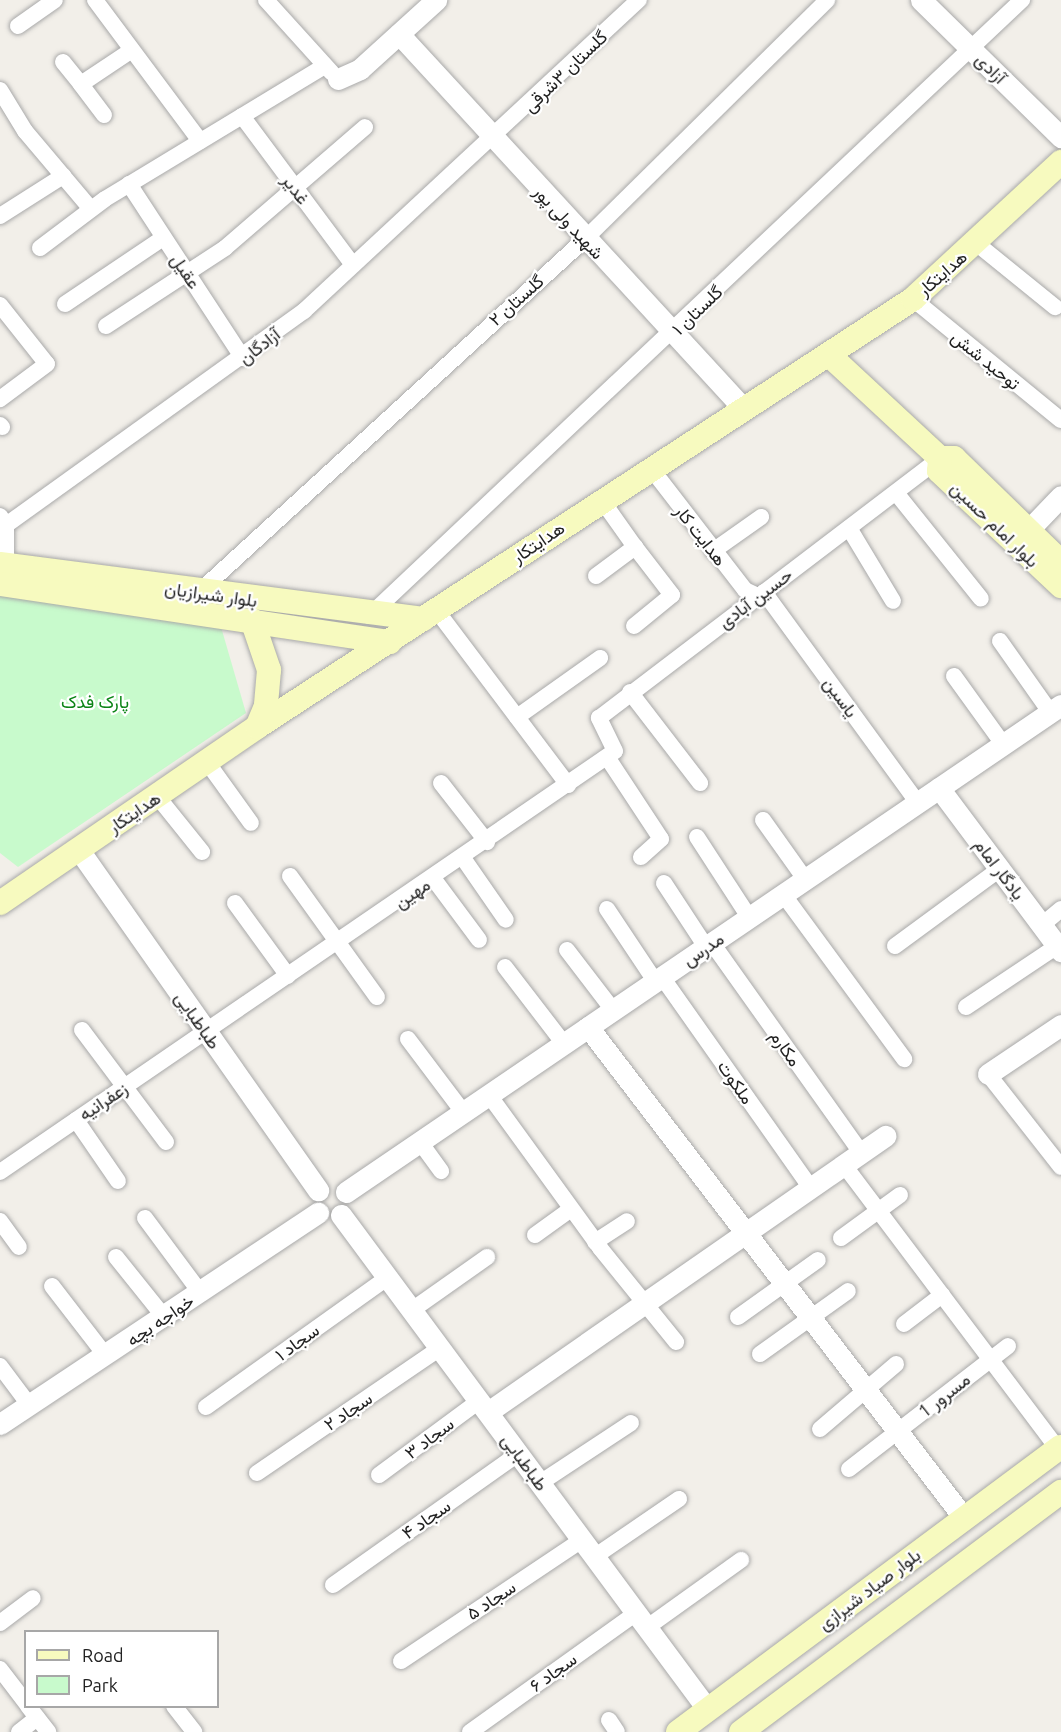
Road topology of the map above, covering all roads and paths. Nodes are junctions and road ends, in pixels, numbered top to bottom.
1 (55, 0) edge
2 (95, 0) edge
3 (266, 0) edge
4 (435, 0) edge
5 (639, 0) edge
6 (827, 0) edge
7 (921, 0) edge
8 (1022, 0) edge
9 (18, 26) dead end
10 (399, 34) junction
11 (969, 46) junction
12 (132, 50) junction
13 (63, 62) dead end
14 (332, 72) junction
15 (81, 84) junction
16 (1, 94) edge
17 (104, 115) dead end
18 (242, 116) junction
19 (365, 127) dead end
20 (1061, 137) edge
21 (200, 141) junction
22 (492, 141) junction
23 (1061, 162) edge
24 (63, 176) junction
25 (129, 184) junction
26 (295, 187) junction
27 (91, 209) junction
28 (0, 216) edge
29 (164, 238) junction
30 (585, 239) junction
31 (976, 243) junction
32 (40, 248) dead end
33 (351, 262) junction
34 (189, 275) junction
35 (913, 298) junction
36 (0, 304) edge
37 (65, 304) dead end
38 (1055, 307) dead end
39 (105, 326) dead end
40 (671, 335) junction
41 (829, 356) junction
42 (243, 358) junction
43 (0, 399) edge
44 (742, 407) junction
45 (1061, 420) edge
46 (940, 458) junction
47 (650, 467) junction
48 (897, 494) junction
49 (1061, 496) edge
50 (601, 499) junction
51 (761, 517) dead end
52 (3, 521) edge
53 (849, 528) junction
54 (1022, 538) junction
55 (635, 547) junction
56 (713, 551) junction
57 (1061, 562) edge
58 (2, 571) edge
59 (596, 576) dead end
60 (1061, 586) edge
61 (199, 592) junction
62 (761, 594) junction
63 (981, 598) dead end
64 (893, 601) dead end
65 (430, 615) junction
66 (252, 620) junction
67 (634, 626) dead end
68 (367, 628) junction
69 (1000, 641) dead end
70 (390, 642) junction
71 (600, 658) dead end
72 (954, 676) dead end
73 (630, 692) junction
74 (1055, 709) edge
75 (518, 717) junction
76 (257, 726) junction
77 (1003, 744) junction
78 (611, 754) junction
79 (207, 762) junction
80 (441, 783) dead end
81 (700, 783) dead end
82 (568, 785) junction
83 (939, 788) junction
84 (157, 796) junction
85 (918, 802) junction
86 (763, 820) dead end
87 (251, 823) dead end
88 (697, 837) dead end
89 (487, 842) junction
90 (79, 850) junction
91 (202, 852) dead end
92 (640, 857) dead end
93 (463, 858) junction
94 (1000, 869) junction
95 (290, 876) dead end
96 (433, 878) junction
97 (805, 879) junction
98 (664, 883) dead end
99 (783, 894) junction
100 (0, 903) edge
101 (235, 903) dead end
102 (607, 909) dead end
103 (1061, 909) edge
104 (749, 917) junction
105 (506, 920) dead end
106 (1042, 925) junction
107 (479, 940) dead end
108 (336, 944) junction
109 (709, 945) junction
110 (895, 946) dead end
111 (1059, 948) edge
112 (567, 950) dead end
113 (505, 967) dead end
114 (288, 976) junction
115 (659, 979) junction
116 (377, 997) dead end
117 (966, 1007) dead end
118 (613, 1010) junction
119 (1061, 1025) edge
120 (588, 1027) junction
121 (82, 1030) dead end
122 (206, 1031) junction
123 (408, 1039) dead end
124 (564, 1044) junction
125 (904, 1059) dead end
126 (988, 1074) joint
127 (123, 1088) junction
128 (489, 1095) junction
129 (463, 1112) junction
130 (76, 1120) junction
131 (885, 1136) dead end
132 (166, 1142) dead end
133 (420, 1142) junction
134 (852, 1159) junction
135 (1061, 1167) edge
136 (441, 1171) dead end
137 (0, 1172) edge
138 (118, 1181) dead end
139 (811, 1188) junction
140 (318, 1190) junction
141 (346, 1192) junction
142 (900, 1195) dead end
143 (571, 1209) junction
144 (878, 1210) junction
145 (318, 1213) junction
146 (341, 1215) junction
147 (145, 1218) dead end
148 (0, 1221) edge
149 (627, 1221) dead end
150 (745, 1233) junction
151 (535, 1235) dead end
152 (841, 1238) dead end
153 (595, 1242) junction
154 (19, 1247) dead end
155 (116, 1257) dead end
156 (487, 1257) dead end
157 (818, 1260) dead end
158 (388, 1277) junction
159 (785, 1285) junction
160 (52, 1286) dead end
161 (848, 1290) dead end
162 (200, 1292) junction
163 (942, 1295) junction
164 (646, 1302) junction
165 (411, 1310) junction
166 (164, 1317) junction
167 (738, 1317) dead end
168 (810, 1317) junction
169 (904, 1324) dead end
170 (676, 1342) dead end
171 (1008, 1346) dead end
172 (440, 1348) junction
173 (760, 1354) dead end
174 (106, 1356) junction
175 (990, 1359) junction
176 (896, 1364) dead end
177 (0, 1366) edge
178 (865, 1389) junction
179 (30, 1406) junction
180 (483, 1406) junction
181 (206, 1407) dead end
182 (631, 1423) dead end
183 (0, 1425) edge
184 (820, 1429) dead end
185 (897, 1431) junction
186 (1059, 1448) edge
187 (518, 1454) junction
188 (849, 1468) dead end
189 (257, 1473) dead end
190 (379, 1475) dead end
191 (540, 1483) junction
192 (1061, 1492) edge
193 (679, 1499) dead end
194 (964, 1518) junction
195 (588, 1548) junction
196 (741, 1560) dead end
197 (333, 1585) dead end
198 (33, 1598) dead end
199 (641, 1620) junction
200 (0, 1623) edge
201 (401, 1661) dead end
202 (0, 1669) edge
203 (24, 1700) edge
204 (175, 1708) edge
205 (708, 1710) junction
206 (33, 1712) edge
207 (19, 1732) edge
208 (48, 1732) edge
209 (194, 1732) edge
210 (470, 1732) edge
211 (678, 1732) edge
212 (741, 1732) edge

1 - 9 street
2 - 12 street
3 - 14 street
4 - 10 street
5 - 22 street, گلستان ۳شرقی
6 - 30 street, گلستان ۲
7 - 11 street, آزادی
8 - 11 street, گلستان ۱
10 - 14 street
10 - 22 street, شهید ولی پور
11 - 20 street, آزادی
11 - 40 street, گلستان ۱
12 - 15 street
12 - 21 street
13 - 15 street
14 - 18 street
15 - 17 street
16 - 24 street
18 - 21 street
18 - 26 street, غدیر
19 - 26 street
21 - 25 street
22 - 30 street, شهید ولی پور
22 - 33 street, آزادگان
23 - 31 main road, هدایتکار
24 - 27 street
24 - 28 street
25 - 27 street
25 - 29 street, عقیل
26 - 33 street, غدیر
26 - 34 street
27 - 32 street
29 - 34 street, عقیل
29 - 37 street
30 - 40 street, شهید ولی پور
30 - 61 street, گلستان ۲
31 - 35 main road, هدایتکار
31 - 38 street
33 - 42 street, آزادگان
34 - 39 street
34 - 42 street, عقیل
35 - 41 main road, هدایتکار
35 - 45 street, توحید شش
36 - 43 street
40 - 44 street, شهید ولی پور
40 - 68 street, گلستان ۱
41 - 44 main road, هدایتکار
41 - 46 main road, بلوار امام حسین
42 - 52 street, آزادگان
44 - 47 main road, هدایتکار
46 - 48 street, حسین آبادی
46 - 54 main road, بلوار امام حسین
47 - 50 main road, هدایتکار
47 - 56 street, هدایت کار
48 - 53 street, حسین آبادی
48 - 63 street
49 - 54 street
50 - 55 street
50 - 65 main road, هدایتکار
51 - 56 street
52 - 58 street
53 - 62 street, حسین آبادی
53 - 64 street
54 - 57 main road, بلوار امام حسین
54 - 60 main road, بلوار امام حسین
55 - 59 street
55 - 67 street
56 - 62 street, هدایت کار
58 - 61 main road, بلوار شیرازیان
58 - 66 main road, بلوار شیرازیان
61 - 68 main road, بلوار شیرازیان
62 - 73 street, حسین آبادی
62 - 85 street, یاسین
65 - 68 main road, بلوار شیرازیان
65 - 70 main road, هدایتکار
65 - 75 street
66 - 68 main road, بلوار شیرازیان
66 - 76 main road
68 - 70 main road, بلوار شیرازیان
69 - 74 street
70 - 76 main road, هدایتکار
71 - 75 street
72 - 77 street
73 - 78 street, حسین آبادی
73 - 81 street
74 - 77 street, مدرس
75 - 82 street
76 - 79 main road, هدایتکار
77 - 83 street, مدرس
78 - 82 street, مهین
78 - 92 street
79 - 84 main road, هدایتکار
79 - 87 street
80 - 89 street
82 - 89 street, مهین
83 - 85 street, مدرس
83 - 94 street, یادگار امام
84 - 90 main road, هدایتکار
84 - 91 street
85 - 97 street, مدرس
86 - 97 street
88 - 104 street
89 - 93 street, مهین
90 - 100 main road, هدایتکار
90 - 122 street, طباطبایی
93 - 96 street, مهین
93 - 105 street
94 - 106 street, یادگار امام
94 - 110 street
95 - 108 street
96 - 107 street
96 - 108 street, مهین
97 - 99 street, مدرس
98 - 109 street, مکارم
99 - 104 street, مدرس
99 - 125 street
101 - 114 street
102 - 115 street, ملکوت
103 - 106 street
104 - 109 street, مدرس
106 - 111 street, یادگار امام
108 - 114 street, مهین
108 - 116 street
109 - 115 street, مدرس
109 - 134 street, مکارم
111 - 117 street
112 - 118 street
113 - 124 street
114 - 122 street, مهین
115 - 118 street, مدرس
115 - 139 street, ملکوت
118 - 120 street, مدرس
119 - 126 street
120 - 124 street, مدرس
120 - 150 street
121 - 127 street
122 - 127 street, زعفرانیه
122 - 140 street, طباطبایی
123 - 129 street
124 - 128 street, مدرس
126 - 135 street
127 - 130 street, زعفرانیه
127 - 132 street
128 - 129 street, مدرس
128 - 143 street
129 - 133 street, مدرس
130 - 137 street, زعفرانیه
130 - 138 street
131 - 134 street
133 - 136 street
133 - 141 street, مدرس
134 - 139 street
134 - 144 street, مکارم
139 - 150 street
140 - 141 street
140 - 145 street
141 - 146 street
142 - 144 street
143 - 151 street
143 - 153 street
144 - 152 street
144 - 163 street, مکارم
145 - 146 street
145 - 162 street, خواجه بچه
146 - 158 street, طباطبایی
147 - 162 street
148 - 154 street
149 - 153 street
150 - 159 street
150 - 164 street
153 - 164 street
155 - 166 street
156 - 165 street
157 - 159 street
158 - 165 street, طباطبایی
158 - 181 street, سجاد ۱
159 - 167 street
159 - 168 street
160 - 174 street
161 - 168 street
162 - 166 street, خواجه بچه
163 - 169 street
163 - 175 street, مکارم
164 - 170 street
164 - 180 street
165 - 172 street, طباطبایی
166 - 174 street, خواجه بچه
168 - 173 street
168 - 178 street
171 - 175 street, مسرور 1
172 - 180 street, طباطبایی
172 - 189 street, سجاد ۲
174 - 179 street, خواجه بچه
175 - 185 street, مسرور 1
175 - 186 street, مکارم
176 - 178 street
177 - 179 street
178 - 184 street
178 - 185 street
179 - 183 street, خواجه بچه
180 - 187 street, طباطبایی
180 - 190 street, سجاد ۳
182 - 191 street
185 - 188 street, مسرور 1
185 - 194 street
186 - 194 main road, بلوار صیاد شیرازی
187 - 191 street, طباطبایی
187 - 197 street, سجاد ۴
191 - 195 street, طباطبایی
192 - 212 main road, بلوار صیاد شیرازی
193 - 195 street, سجاد ۵
194 - 205 main road, بلوار صیاد شیرازی
195 - 199 street, طباطبایی
195 - 201 street, سجاد ۵
196 - 199 street, سجاد ۶
198 - 200 street
199 - 205 street, طباطبایی
199 - 210 street, سجاد ۶
202 - 203 street
204 - 209 street
205 - 211 main road, بلوار صیاد شیرازی
206 - 207 street
206 - 208 street

